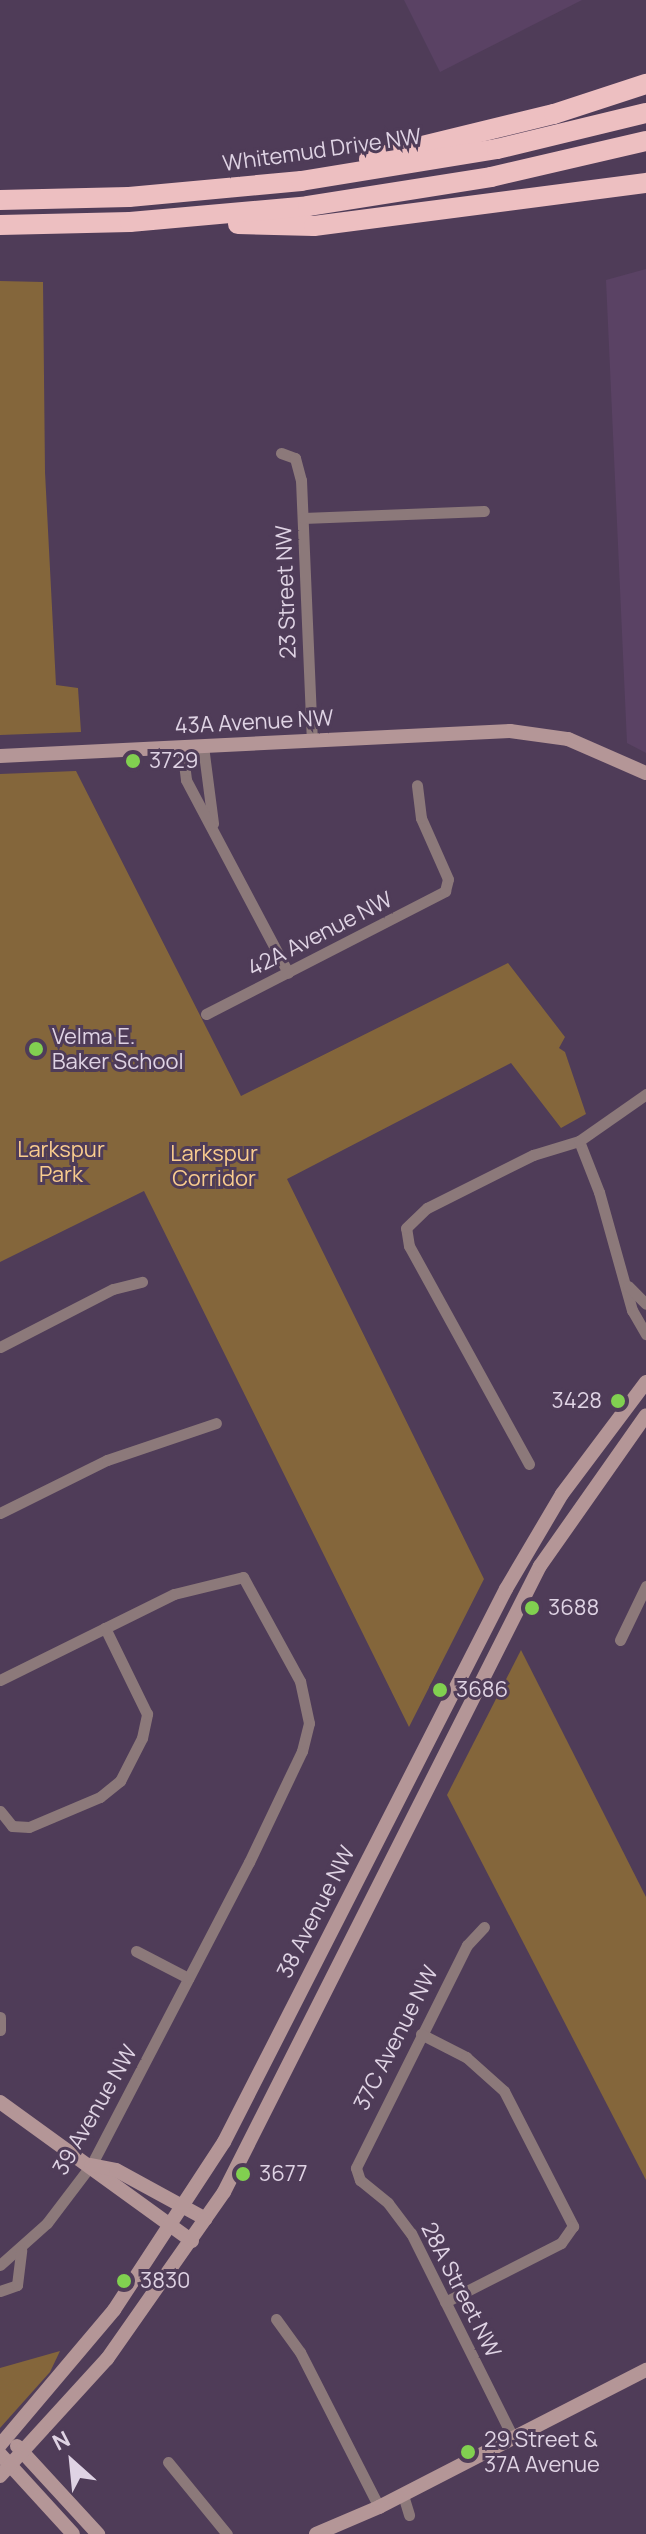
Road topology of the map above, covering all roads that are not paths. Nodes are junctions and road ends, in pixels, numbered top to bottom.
1 (646, 84) edge
2 (646, 113) edge
3 (646, 141) edge
4 (301, 181) junction
5 (646, 183) edge
6 (0, 200) edge
7 (130, 222) junction
8 (0, 225) edge
9 (281, 453) dead end
10 (484, 511) dead end
11 (303, 518) junction
12 (312, 741) junction
13 (203, 746) junction
14 (182, 747) junction
15 (0, 756) edge
16 (646, 773) edge
17 (417, 785) dead end
18 (213, 824) junction
19 (288, 973) junction
20 (206, 1014) dead end
21 (646, 1094) edge
22 (579, 1141) junction
23 (142, 1282) dead end
24 (627, 1286) junction
25 (646, 1304) edge
26 (646, 1334) edge
27 (0, 1347) edge
28 (646, 1382) edge
29 (646, 1415) edge
30 (216, 1423) dead end
31 (529, 1464) dead end
32 (0, 1513) edge
33 (646, 1586) edge
34 (105, 1628) junction
35 (620, 1640) dead end
36 (0, 1680) edge
37 (0, 1811) edge
38 (484, 1927) dead end
39 (136, 1951) dead end
40 (188, 1978) junction
41 (0, 2017) edge
42 (0, 2030) edge
43 (421, 2034) junction
44 (0, 2102) edge
45 (91, 2165) junction
46 (357, 2174) joint
47 (183, 2206) junction
48 (206, 2219) junction
49 (170, 2226) junction
50 (192, 2241) junction
51 (21, 2250) junction
52 (0, 2265) edge
53 (0, 2291) edge
54 (445, 2302) junction
55 (276, 2319) dead end
56 (646, 2370) edge
57 (513, 2438) junction
58 (4, 2441) edge
59 (23, 2453) junction
60 (0, 2454) edge
61 (168, 2462) dead end
62 (5, 2471) edge
63 (403, 2495) junction
64 (379, 2507) junction
65 (409, 2515) dead end
66 (73, 2534) edge
67 (98, 2534) edge
68 (227, 2534) edge
69 (316, 2534) edge

1 - 4 highway
2 - 4 highway, Whitemud Drive NW
3 - 7 highway
4 - 6 highway, Whitemud Drive NW
5 - 7 highway
7 - 8 highway
9 - 11 street, 23 Street NW
10 - 11 street
11 - 12 street, 23 Street NW
12 - 13 main road, 43A Avenue NW
12 - 16 main road, 43A Avenue NW
13 - 14 main road, 43A Avenue NW
13 - 18 street
14 - 15 main road, 43A Avenue NW
14 - 18 street
17 - 19 street, 42A Avenue NW
18 - 19 street
19 - 20 street, 42A Avenue NW
21 - 22 street
22 - 24 street
22 - 31 street
23 - 27 street
24 - 25 street
24 - 26 street
28 - 47 main road, 38 Avenue NW
29 - 48 main road, 38 Avenue NW
30 - 32 street
33 - 35 street
34 - 36 street
34 - 37 street
34 - 40 street, 39 Avenue NW
38 - 43 street, 37C Avenue NW
39 - 40 street
40 - 45 street, 39 Avenue NW
41 - 42 street
43 - 46 street, 37C Avenue NW
43 - 54 street
44 - 45 main road
45 - 47 main road
45 - 49 main road
45 - 51 street, 39 Avenue NW
46 - 54 street, 28A Street NW
47 - 48 main road
47 - 49 main road, 38 Avenue NW
48 - 50 main road, 38 Avenue NW
49 - 50 main road
49 - 58 main road, 38 Avenue NW
50 - 59 main road, 38 Avenue NW
51 - 52 street, 39 Avenue NW
51 - 53 street, 39 Avenue NW
54 - 57 street, 28A Street NW
55 - 64 street
56 - 57 main road
57 - 63 main road
58 - 59 main road
59 - 62 main road, 38 Avenue NW
59 - 67 main road
60 - 62 main road
61 - 68 street
62 - 66 main road
63 - 64 main road
63 - 65 street
64 - 69 main road

